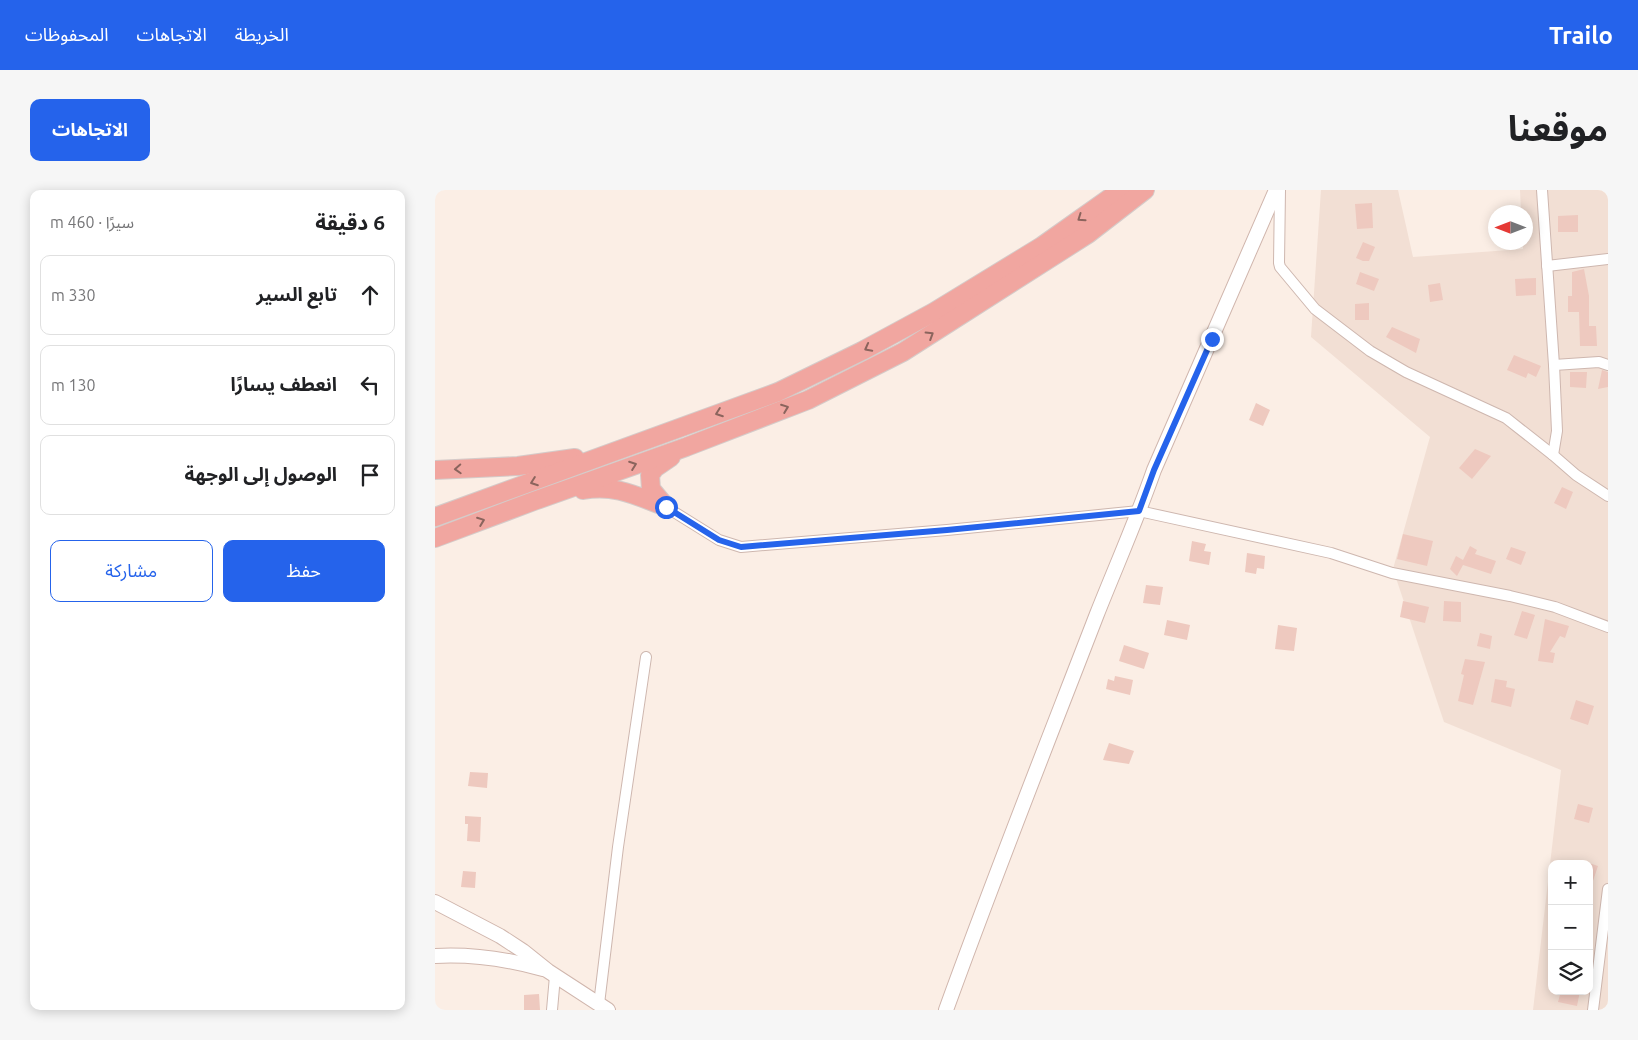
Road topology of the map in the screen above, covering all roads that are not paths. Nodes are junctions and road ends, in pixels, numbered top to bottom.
1 (1121, 190) edge
2 (1145, 190) edge
3 (1278, 190) edge
4 (1542, 190) edge
5 (1608, 259) edge
6 (1547, 266) junction
7 (1554, 365) junction
8 (1608, 365) edge
9 (627, 446) junction
10 (686, 447) junction
11 (1553, 455) junction
12 (435, 470) edge
13 (1608, 496) edge
14 (534, 501) junction
15 (666, 507) junction
16 (1139, 511) junction
17 (435, 517) edge
18 (435, 538) edge
19 (1608, 627) edge
20 (646, 657) dead end
21 (1608, 889) edge
22 (435, 902) edge
23 (1606, 921) edge
24 (435, 956) edge
25 (552, 973) junction
26 (603, 1007) edge
27 (552, 1010) edge
28 (946, 1010) edge
29 (1593, 1010) edge

1 -> 9 highway
10 -> 2 highway
3 - 11 street
3 - 16 street
4 - 6 street
5 - 6 street
6 - 7 street
7 - 8 street
7 - 11 street
9 -> 12 highway
9 -> 17 highway
14 -> 10 highway
10 - 15 highway
11 - 13 street
14 - 15 highway
18 -> 14 highway
15 - 16 street
16 - 19 street
16 - 28 street
20 - 26 street
21 - 23 street
22 - 25 street
23 - 29 street
24 - 25 street
25 - 26 street
25 - 27 street

